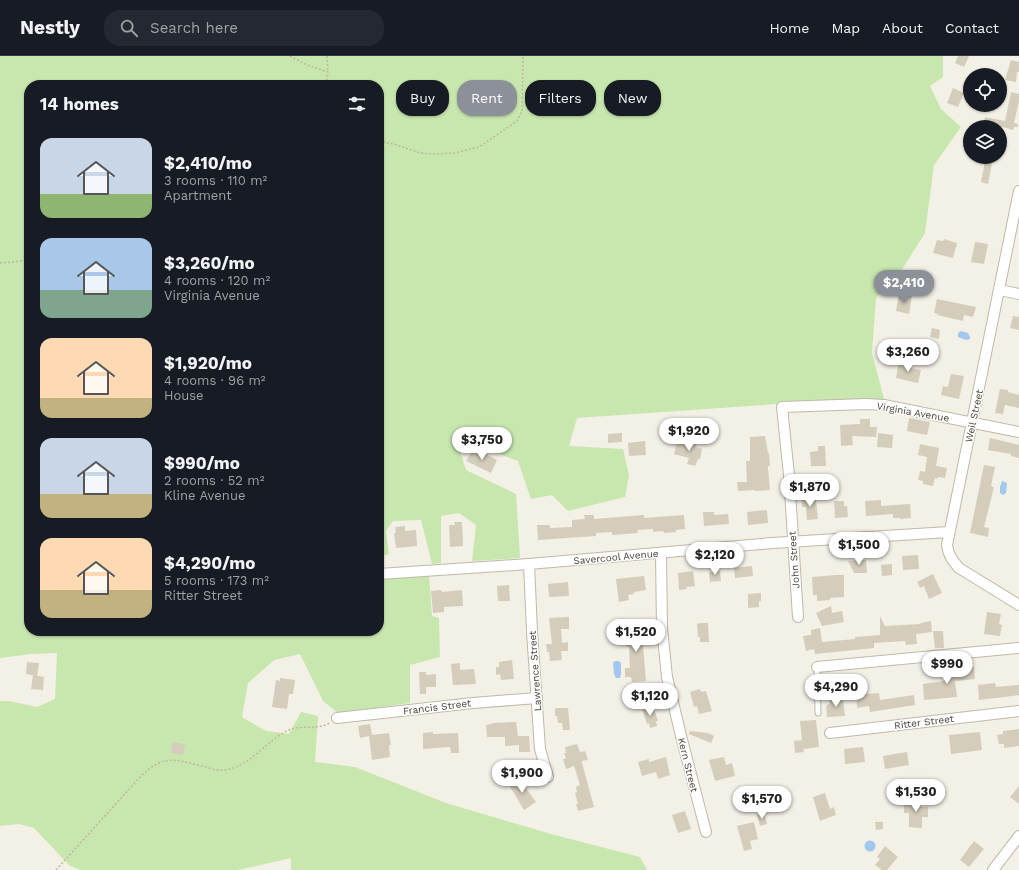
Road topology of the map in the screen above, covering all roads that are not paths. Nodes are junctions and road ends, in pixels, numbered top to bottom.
1 (1019, 191) edge
2 (1000, 290) junction
3 (1019, 294) edge
4 (782, 407) joint
5 (973, 422) junction
6 (1019, 432) edge
7 (949, 532) junction
8 (793, 542) junction
9 (661, 554) junction
10 (529, 564) junction
11 (384, 574) edge
12 (1019, 605) edge
13 (798, 617) dead end
14 (1019, 648) edge
15 (818, 667) joint
16 (536, 698) junction
17 (1019, 711) edge
18 (818, 713) dead end
19 (337, 718) road end
20 (830, 733) dead end
21 (548, 777) dead end
22 (706, 832) dead end
23 (1019, 836) edge
24 (993, 870) edge

1 - 2 street, Weil Street
2 - 3 street
2 - 5 street, Weil Street
4 - 5 street, Virginia Avenue
4 - 8 street, John Street
5 - 6 street, Virginia Avenue
5 - 7 street, Weil Street
7 - 8 street, Savercool Avenue
7 - 12 street, Weil Street
8 - 9 street, Savercool Avenue
8 - 13 street, John Street
9 - 10 street, Savercool Avenue
9 - 22 street, Kern Street
10 - 11 street, Savercool Avenue
10 - 16 street, Lawrence Street
14 - 15 street
15 - 18 lane
16 - 19 street, Francis Street
16 - 21 street, Lawrence Street
17 - 20 street, Ritter Street
23 - 24 street

